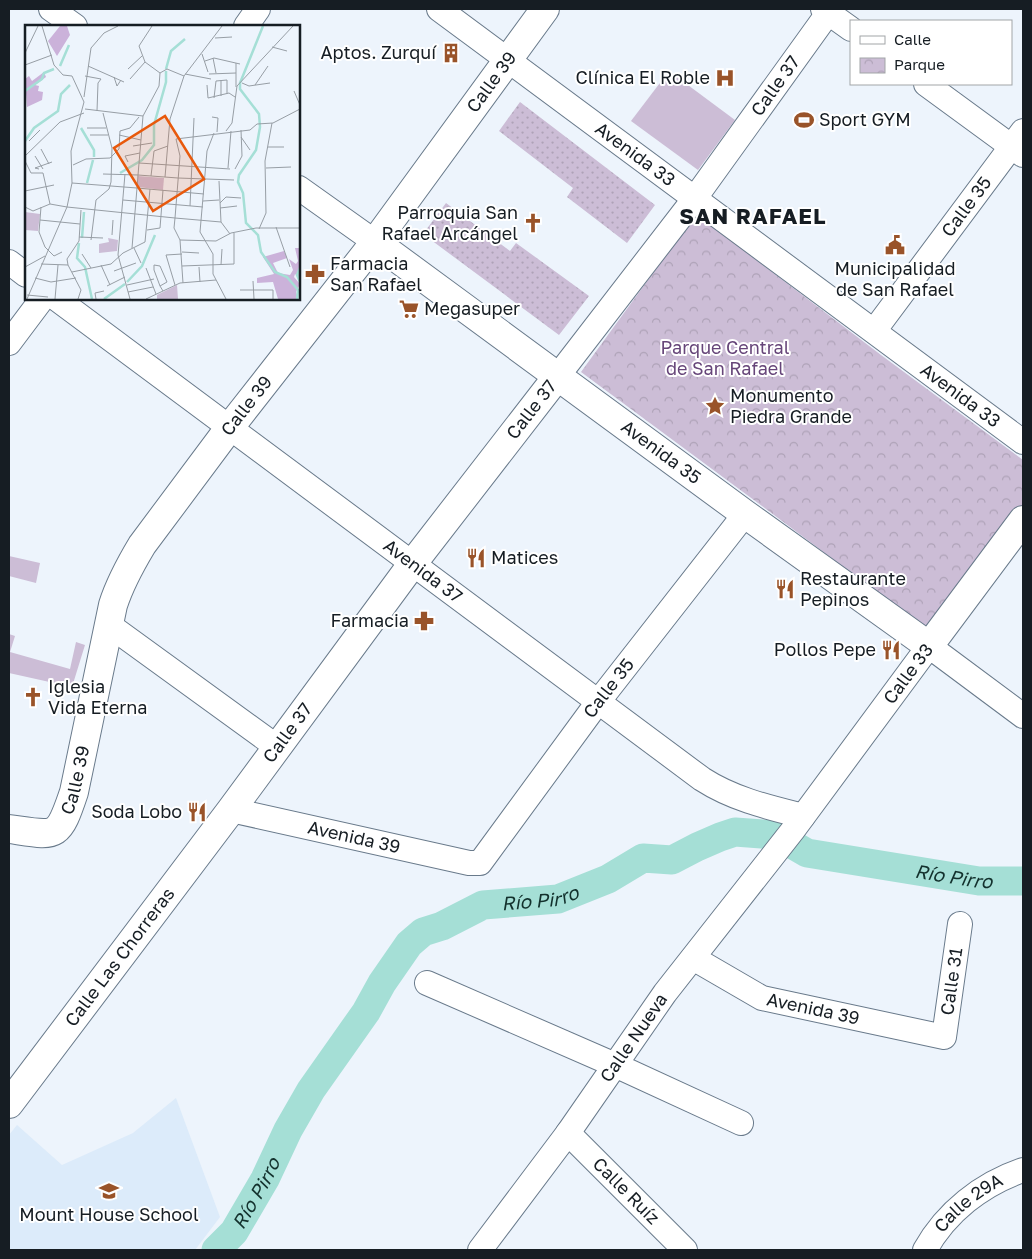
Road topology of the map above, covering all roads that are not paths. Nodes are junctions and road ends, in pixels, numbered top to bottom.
1 (51, 9) edge
2 (258, 9) edge
3 (440, 9) edge
4 (545, 9) edge
5 (828, 10) edge
6 (74, 25) edge
7 (247, 25) edge
8 (850, 28) edge
9 (507, 59) junction
10 (928, 85) edge
11 (1020, 144) edge
12 (300, 189) edge
13 (695, 198) junction
14 (375, 242) junction
15 (9, 262) edge
16 (25, 274) edge
17 (41, 300) edge
18 (59, 300) edge
19 (874, 331) junction
20 (9, 343) edge
21 (557, 377) junction
22 (230, 427) junction
23 (1023, 442) edge
24 (745, 514) junction
25 (1023, 520) edge
26 (413, 563) junction
27 (109, 625) junction
28 (929, 646) junction
29 (598, 702) junction
30 (1023, 716) edge
31 (277, 747) junction
32 (231, 810) junction
33 (798, 823) junction
34 (9, 829) edge
35 (476, 864) joint
36 (960, 924) dead end
37 (693, 958) junction
38 (428, 983) dead end
39 (944, 1037) joint
40 (615, 1065) junction
41 (9, 1104) edge
42 (741, 1123) dead end
43 (568, 1133) junction
44 (1023, 1170) edge
45 (480, 1250) edge
46 (686, 1250) edge
47 (925, 1250) edge

1 - 6 street
2 - 7 street
3 - 9 street, Avenida 33
4 - 9 main road, Calle 39
5 - 8 street
5 - 13 street, Calle 37
9 - 13 street, Avenida 33
9 - 14 main road, Calle 39
10 - 11 street
11 - 19 street, Calle 35
12 - 14 street, Avenida 35
13 - 19 street, Avenida 33
13 - 21 street, Calle 37
14 - 21 main road, Avenida 35
14 - 22 main road, Calle 39
15 - 16 street
17 - 20 street
18 - 22 street, Avenida 37
19 - 23 street, Avenida 33
21 - 24 main road, Avenida 35
21 - 26 main road, Calle 37
22 - 26 street, Avenida 37
22 - 27 main road, Calle 39
24 - 28 main road, Avenida 35
24 - 29 street, Calle 35
25 - 28 main road, Calle 33
26 - 29 street, Avenida 37
26 - 31 main road, Calle 37
27 - 31 street
27 - 34 main road, Calle 39
28 - 30 street, Avenida 35
28 - 33 street, Calle 33
29 - 33 street, Avenida 37
29 - 35 street, Calle 35
31 - 32 main road, Calle 37
32 - 35 street, Avenida 39
32 - 41 main road, Calle Las Chorreras
33 - 37 street, Calle Nueva
36 - 39 street, Calle 31
37 - 39 street, Avenida 39
37 - 40 street, Calle Nueva
38 - 40 street
40 - 42 street
40 - 43 street, Calle Nueva
43 - 45 street, Calle Nueva
43 - 46 street, Calle Ruíz
44 - 47 street, Calle 29A

